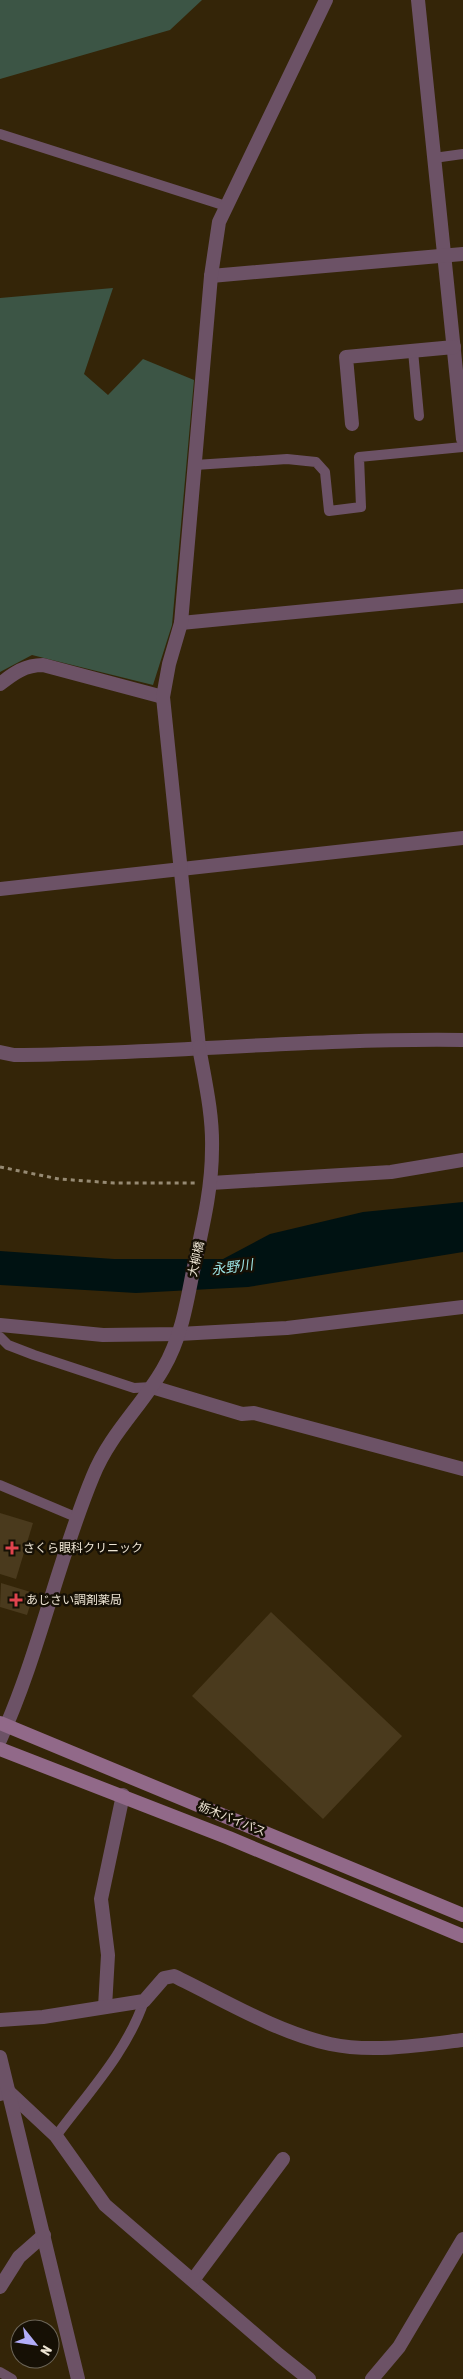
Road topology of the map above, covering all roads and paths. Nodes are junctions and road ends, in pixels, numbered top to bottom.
1 (326, 0) edge
2 (418, 0) edge
3 (0, 134) edge
4 (463, 154) edge
5 (434, 158) junction
6 (226, 206) junction
7 (463, 254) edge
8 (444, 256) junction
9 (211, 276) junction
10 (454, 347) junction
11 (413, 351) junction
12 (419, 416) dead end
13 (352, 424) dead end
14 (463, 438) edge
15 (463, 447) edge
16 (195, 465) junction
17 (463, 596) edge
18 (181, 623) junction
19 (0, 684) edge
20 (162, 697) junction
21 (463, 838) edge
22 (180, 871) junction
23 (0, 889) edge
24 (463, 1040) edge
25 (199, 1047) junction
26 (0, 1052) edge
27 (463, 1160) edge
28 (0, 1167) edge
29 (210, 1189) junction
30 (463, 1307) edge
31 (0, 1325) edge
32 (181, 1329) junction
33 (0, 1337) edge
34 (152, 1387) junction
35 (463, 1470) edge
36 (0, 1485) edge
37 (78, 1518) junction
38 (3, 1725) edge
39 (0, 1740) edge
40 (0, 1749) edge
41 (123, 1795) junction
42 (463, 1915) edge
43 (463, 1936) edge
44 (144, 2001) junction
45 (105, 2007) junction
46 (0, 2020) edge
47 (463, 2040) edge
48 (0, 2057) edge
49 (5, 2093) edge
50 (56, 2136) junction
51 (283, 2159) dead end
52 (44, 2235) junction
53 (463, 2239) edge
54 (193, 2280) junction
55 (0, 2287) edge
56 (0, 2372) edge
57 (12, 2379) edge
58 (78, 2379) edge
59 (309, 2379) edge
60 (372, 2379) edge

1 - 6 street, 大柳橋
2 - 5 street
3 - 6 lane
4 - 5 lane
5 - 8 street
6 - 9 street, 大柳橋
7 - 8 street
8 - 9 street
8 - 10 street
9 - 16 street, 大柳橋
10 - 11 street
10 - 14 street
11 - 12 lane
11 - 13 street
15 - 16 lane
16 - 18 street, 大柳橋
17 - 18 street
18 - 20 street, 大柳橋
19 - 20 street
20 - 22 street, 大柳橋
21 - 22 street
22 - 23 street
22 - 25 street, 大柳橋
24 - 25 street
25 - 26 street
25 - 29 street, 大柳橋
27 - 29 street
28 - 29 path
29 - 32 street, 大柳橋
30 - 32 street
31 - 32 street
32 - 34 street, 大柳橋
33 - 34 lane
34 - 35 street
34 - 37 street, 大柳橋
36 - 37 lane
37 - 38 street, 大柳橋
38 - 39 street, 大柳橋
38 - 42 main road, 栃木バイパス
40 - 41 main road, 栃木バイパス
41 - 43 main road, 栃木バイパス
41 - 45 street
44 - 45 street
44 - 47 street
44 - 50 lane
45 - 46 street
48 - 49 street
49 - 50 street
49 - 52 street
50 - 54 street
51 - 54 street
52 - 55 street
52 - 58 street
53 - 60 street
54 - 59 street
56 - 57 lane

